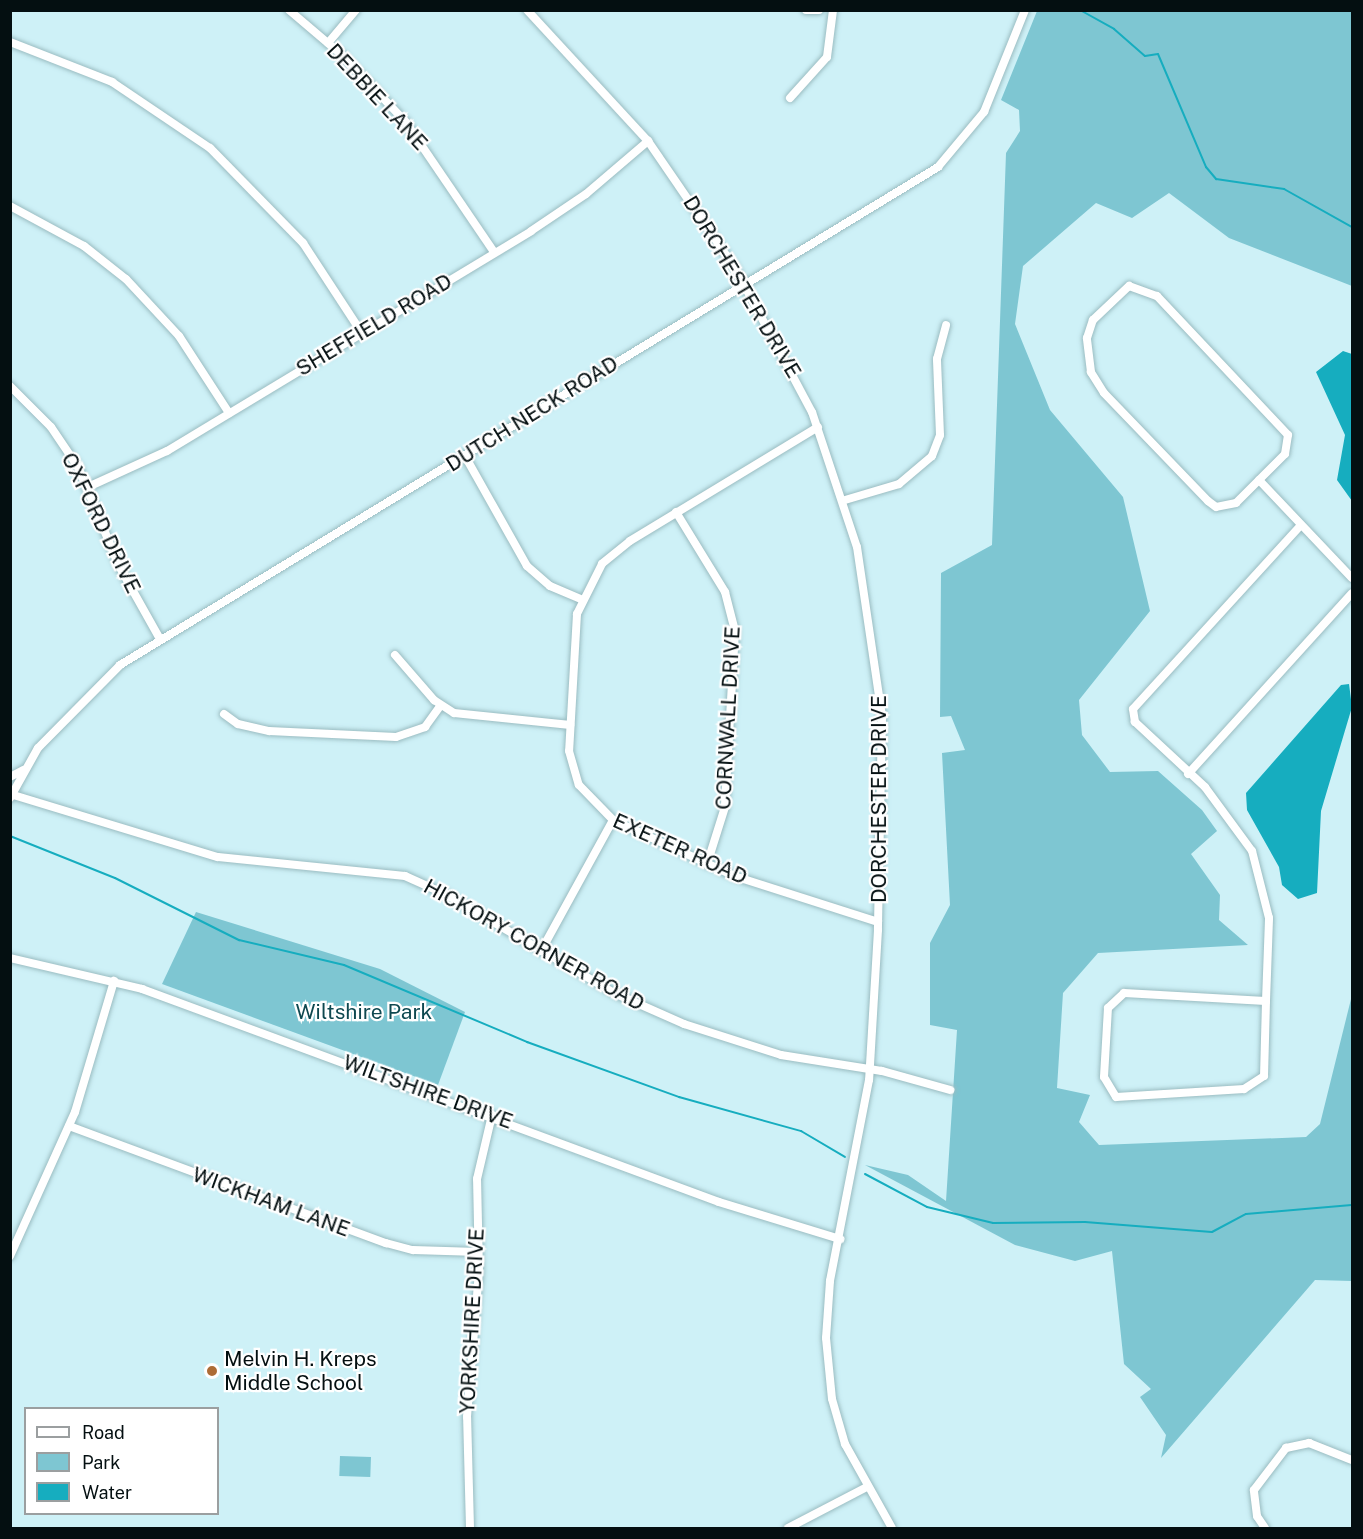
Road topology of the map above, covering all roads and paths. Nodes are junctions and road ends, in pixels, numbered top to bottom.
1 (289, 10) edge
2 (356, 10) edge
3 (527, 10) edge
4 (806, 10) edge
5 (819, 10) edge
6 (833, 10) edge
7 (1025, 10) edge
8 (10, 42) edge
9 (328, 43) junction
10 (789, 98) dead end
11 (648, 141) junction
12 (10, 206) edge
13 (494, 252) junction
14 (746, 285) junction
15 (946, 325) dead end
16 (362, 333) junction
17 (10, 386) edge
18 (229, 413) junction
19 (818, 428) junction
20 (465, 456) junction
21 (1259, 480) junction
22 (88, 487) junction
23 (845, 500) junction
24 (676, 513) junction
25 (1300, 525) junction
26 (1353, 578) edge
27 (1353, 593) edge
28 (580, 599) junction
29 (160, 639) junction
30 (395, 655) dead end
31 (440, 706) junction
32 (224, 714) dead end
33 (570, 724) junction
34 (26, 767) junction
35 (1188, 774) junction
36 (10, 777) edge
37 (11, 796) edge
38 (613, 820) junction
39 (707, 864) junction
40 (878, 922) junction
41 (541, 951) junction
42 (10, 958) edge
43 (114, 981) junction
44 (1266, 1001) junction
45 (870, 1069) junction
46 (950, 1090) dead end
47 (492, 1115) junction
48 (69, 1126) junction
49 (840, 1239) junction
50 (478, 1252) junction
51 (10, 1256) edge
52 (1353, 1461) edge
53 (865, 1488) junction
54 (470, 1528) edge
55 (788, 1528) edge
56 (892, 1528) edge
57 (1265, 1528) edge

1 - 9 street, DEBBIE LANE
2 - 9 street
3 - 11 street, DORCHESTER DRIVE
4 - 5 street
6 - 10 street
7 - 14 street, DUTCH NECK ROAD
8 - 16 street
9 - 13 street, DEBBIE LANE
11 - 13 street, SHEFFIELD ROAD
11 - 14 street, DORCHESTER DRIVE
12 - 18 street
13 - 16 street, SHEFFIELD ROAD
14 - 19 street, DORCHESTER DRIVE
14 - 20 street, DUTCH NECK ROAD
15 - 23 street
16 - 18 street, SHEFFIELD ROAD
17 - 22 street, OXFORD DRIVE
18 - 22 street, SHEFFIELD ROAD
19 - 23 street, DORCHESTER DRIVE
19 - 24 street, EXETER ROAD
20 - 28 street
20 - 29 street, DUTCH NECK ROAD
21 - 21 street
21 - 25 street
22 - 29 street, OXFORD DRIVE
23 - 40 street, DORCHESTER DRIVE
24 - 28 street, EXETER ROAD
24 - 39 street, CORNWALL DRIVE
25 - 26 street
25 - 35 street
27 - 35 street
28 - 33 street, EXETER ROAD
29 - 34 street, DUTCH NECK ROAD
30 - 31 street
31 - 32 street
31 - 33 street
33 - 38 street, EXETER ROAD
34 - 36 street
34 - 37 street, DUTCH NECK ROAD
35 - 44 street
37 - 41 street, HICKORY CORNER ROAD
38 - 39 street, EXETER ROAD
38 - 41 street
39 - 40 street, EXETER ROAD
40 - 45 street, DORCHESTER DRIVE
41 - 45 street, HICKORY CORNER ROAD
42 - 43 street, WILTSHIRE DRIVE
43 - 47 street, WILTSHIRE DRIVE
43 - 48 street
44 - 44 street
45 - 46 street, HICKORY CORNER ROAD
45 - 49 street, DORCHESTER DRIVE
47 - 49 street, WILTSHIRE DRIVE
47 - 50 street, YORKSHIRE DRIVE
48 - 50 street, WICKHAM LANE
48 - 51 street
49 - 53 street, DORCHESTER DRIVE
50 - 54 street, YORKSHIRE DRIVE
52 - 57 street
53 - 55 street
53 - 56 street, DORCHESTER DRIVE

